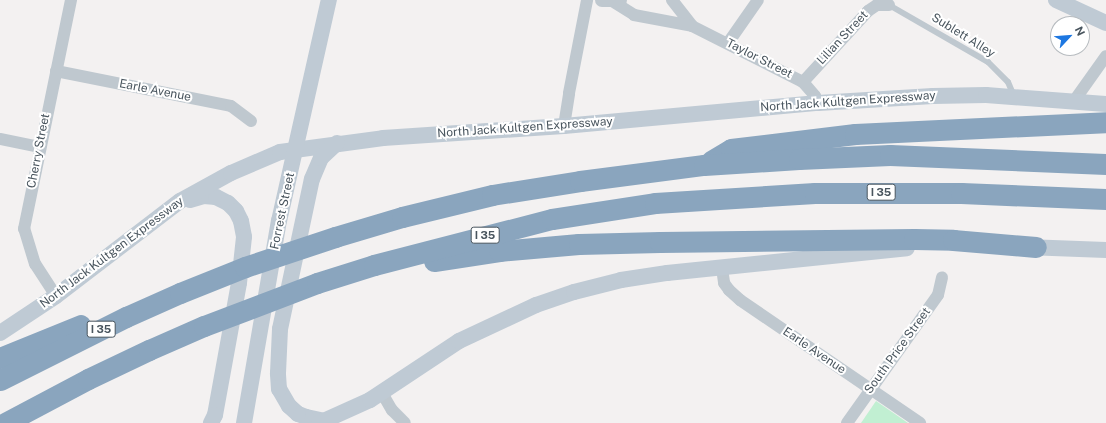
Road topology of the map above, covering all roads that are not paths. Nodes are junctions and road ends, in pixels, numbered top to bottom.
1 (71, 0) edge
2 (329, 0) edge
3 (587, 0) edge
4 (612, 0) edge
5 (672, 0) edge
6 (758, 0) edge
7 (1056, 0) edge
8 (889, 5) joint
9 (1106, 23) edge
10 (692, 26) junction
11 (728, 43) junction
12 (1106, 56) edge
13 (56, 71) junction
14 (803, 82) junction
15 (1015, 97) junction
16 (1074, 101) junction
17 (818, 103) junction
18 (1106, 104) edge
19 (251, 121) dead end
20 (1106, 122) edge
21 (564, 126) junction
22 (0, 139) edge
23 (337, 143) junction
24 (40, 146) junction
25 (296, 148) junction
26 (1106, 164) edge
27 (704, 165) junction
28 (1106, 199) edge
29 (174, 205) junction
30 (1036, 248) junction
31 (1106, 250) edge
32 (722, 268) junction
33 (942, 278) dead end
34 (317, 283) junction
35 (204, 284) junction
36 (56, 296) junction
37 (0, 334) edge
38 (0, 358) edge
39 (0, 380) edge
40 (870, 389) junction
41 (382, 393) junction
42 (392, 418) edge
43 (322, 422) edge
44 (5, 423) edge
45 (211, 423) edge
46 (244, 423) edge
47 (405, 423) edge
48 (847, 423) edge
49 (920, 423) edge

1 - 13 street, Cherry Street
2 - 25 main road, Forrest Street
3 - 21 street
4 - 10 street, Taylor Street
5 - 10 street, Taylor Street
6 - 11 street
7 - 9 main road
8 - 14 street, Lilian Street
8 - 15 lane, Sublett Alley
10 - 11 street, Taylor Street
11 - 14 street, Taylor Street
12 - 16 street
13 - 19 street, Earle Avenue
13 - 24 street, Cherry Street
14 - 17 street, Taylor Street
15 - 16 main road, North Jack Kultgen Expressway
15 - 17 main road, North Jack Kultgen Expressway
16 - 18 main road, North Jack Kultgen Expressway
17 - 21 main road, North Jack Kultgen Expressway
20 - 27 highway
21 - 23 main road, North Jack Kultgen Expressway
22 - 24 street
23 - 25 main road, North Jack Kultgen Expressway
23 - 43 main road
24 - 36 street, Cherry Street
25 - 29 main road, North Jack Kultgen Expressway
25 - 46 main road, Forrest Street
26 - 27 highway, I 35
27 - 35 highway, I 35
28 - 34 highway, I 35
29 - 36 main road, North Jack Kultgen Expressway
29 - 45 main road
30 - 31 main road
30 - 32 main road
30 - 34 highway
32 - 40 street, Earle Avenue
32 - 41 main road
33 - 40 street, South Price Street
34 - 44 highway, I 35
35 - 38 highway
35 - 39 highway, I 35
36 - 37 main road, North Jack Kultgen Expressway
40 - 48 street, South Price Street
40 - 49 street, Earle Avenue
41 - 42 street
41 - 43 main road
42 - 47 street

